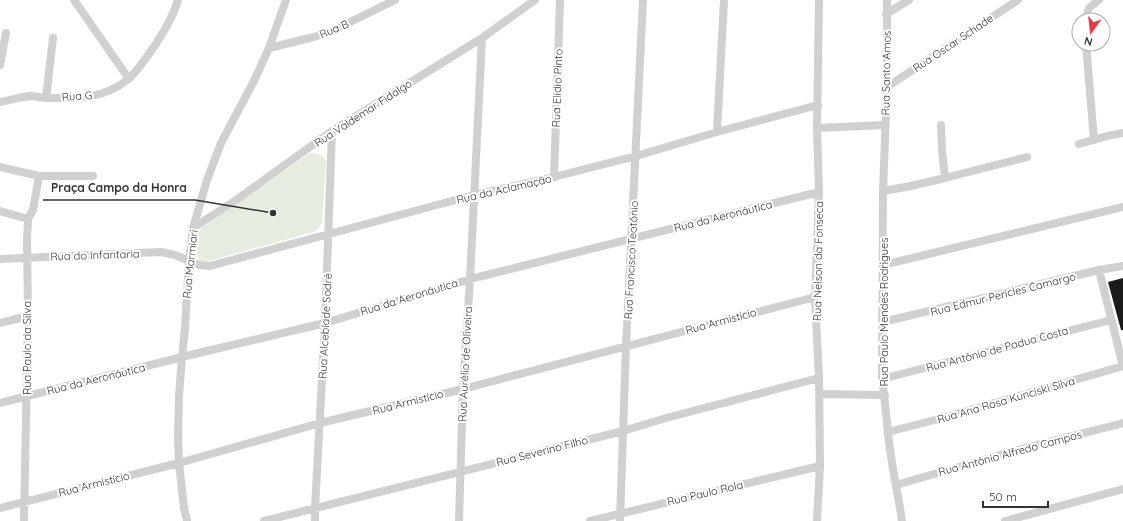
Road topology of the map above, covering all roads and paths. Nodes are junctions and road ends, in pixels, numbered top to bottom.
1 (74, 0) edge
2 (178, 0) edge
3 (286, 0) edge
4 (395, 0) edge
5 (535, 0) edge
6 (560, 0) edge
7 (644, 0) edge
8 (724, 0) edge
9 (819, 0) edge
10 (887, 0) edge
11 (909, 0) edge
12 (1018, 0) edge
13 (1099, 0) edge
14 (1088, 12) edge
15 (886, 14) junction
16 (6, 33) dead end
17 (54, 38) dead end
18 (482, 38) junction
19 (269, 48) junction
20 (1087, 52) edge
21 (0, 65) edge
22 (129, 79) junction
23 (887, 87) junction
24 (46, 98) junction
25 (0, 102) edge
26 (818, 105) junction
27 (941, 124) dead end
28 (885, 125) junction
29 (818, 128) junction
30 (332, 131) junction
31 (717, 132) junction
32 (1123, 133) edge
33 (1094, 140) junction
34 (1079, 144) dead end
35 (636, 156) junction
36 (1027, 156) dead end
37 (0, 167) edge
38 (39, 176) junction
39 (93, 176) dead end
40 (554, 177) junction
41 (945, 178) junction
42 (883, 191) junction
43 (819, 192) junction
44 (474, 195) junction
45 (1123, 207) edge
46 (0, 211) edge
47 (28, 220) junction
48 (193, 228) junction
49 (329, 234) junction
50 (632, 238) junction
51 (27, 258) junction
52 (0, 259) edge
53 (189, 261) junction
54 (884, 265) junction
55 (1123, 266) edge
56 (1099, 270) junction
57 (470, 279) junction
58 (816, 297) junction
59 (28, 316) junction
60 (1111, 320) junction
61 (883, 322) junction
62 (0, 323) edge
63 (325, 323) junction
64 (626, 346) junction
65 (182, 357) junction
66 (1123, 366) edge
67 (819, 378) junction
68 (882, 379) junction
69 (463, 388) junction
70 (819, 394) junction
71 (27, 396) junction
72 (885, 396) junction
73 (0, 403) edge
74 (320, 423) junction
75 (1123, 423) edge
76 (623, 431) junction
77 (888, 432) junction
78 (179, 463) junction
79 (820, 466) junction
80 (460, 472) junction
81 (896, 485) junction
82 (1123, 489) edge
83 (24, 502) junction
84 (0, 508) edge
85 (315, 508) junction
86 (620, 517) edge
87 (24, 521) edge
88 (187, 521) edge
89 (264, 521) edge
90 (315, 521) edge
91 (459, 521) edge
92 (590, 521) edge
93 (817, 521) edge
94 (902, 521) edge
95 (1005, 521) edge

1 - 22 street
2 - 22 street, Rua G
3 - 19 street, Rua Marmiari
4 - 19 street, Rua B
5 - 18 street, Rua Valdemar Fidalgo
6 - 40 street, Rua Elidio Pinto
7 - 35 street, Rua Francisco Teotônio
8 - 31 street
9 - 26 street, Rua Nelson da Fonseca
10 - 15 street, Rua Santo Amos
11 - 15 street
12 - 23 street, Rua Oscar Schade
13 - 14 street
15 - 23 street, Rua Santo Amos
16 - 21 street
17 - 24 street
18 - 30 street, Rua Valdemar Fidalgo
18 - 44 street, Rua Aurélio de Oliveira
19 - 48 street, Rua Marmiari
20 - 33 street
22 - 24 street, Rua G
23 - 28 street, Rua Santo Amos
24 - 25 street, Rua G
26 - 29 street, Rua Nelson da Fonseca
26 - 31 street, Rua da Aclamação
27 - 41 street
28 - 29 street, Rua Santo Amos
28 - 42 street, Rua Paulo Mendes Rodrigues
29 - 43 street, Rua Nelson da Fonseca
30 - 48 street, Rua Valdemar Fidalgo
30 - 49 street, Rua Alcebíade Sodré
31 - 35 street, Rua da Aclamação
32 - 33 street
33 - 34 street
35 - 40 street, Rua da Aclamação
35 - 50 street, Rua Francisco Teotônio
36 - 41 street
37 - 38 street
38 - 39 street
38 - 47 street, Rua Paulo da Silva
40 - 44 street, Rua da Aclamação
41 - 42 street
42 - 54 street, Rua Paulo Mendes Rodrigues
43 - 50 street, Rua da Aeronáutica
43 - 58 street, Rua Nelson da Fonseca
44 - 49 street, Rua da Aclamação
44 - 57 street, Rua Aurélio de Oliveira
45 - 54 street
46 - 47 street
47 - 51 street, Rua Paulo da Silva
48 - 53 street, Rua Marmiari
49 - 53 street, Rua da Aclamação
49 - 63 street, Rua Alcebíade Sodré
50 - 57 street, Rua da Aeronáutica
50 - 64 street, Rua Francisco Teotônio
51 - 52 street, Rua do Infantaria
51 - 53 street, Rua do Infantaria
51 - 59 street, Rua Paulo da Silva
53 - 65 street, Rua Marmiari
54 - 61 street, Rua Paulo Mendes Rodrigues
55 - 56 street, Rua Edmur Pericles Camargo
56 - 60 street
56 - 61 street, Rua Edmur Pericles Camargo
57 - 63 street, Rua da Aeronáutica
57 - 69 street, Rua Aurélio de Oliveira
58 - 64 street, Rua Armistício
58 - 67 street, Rua Nelson da Fonseca
59 - 62 street
59 - 71 street, Rua Paulo da Silva
60 - 66 street
60 - 68 street, Rua Antônio de Padua Costa
61 - 68 street, Rua Paulo Mendes Rodrigues
63 - 65 street, Rua da Aeronáutica
63 - 74 street, Rua Alcebíade Sodré
64 - 69 street, Rua Armistício
64 - 76 street, Rua Francisco Teotônio
65 - 71 street, Rua da Aeronáutica
65 - 78 street, Rua Marmiari
66 - 77 street, Rua Ana Rosa Kunciski Silva
67 - 70 street, Rua Nelson da Fonseca
67 - 76 street, Rua Severino Filho
68 - 72 street, Rua Paulo Mendes Rodrigues
69 - 74 street, Rua Armistício
69 - 80 street, Rua Aurélio de Oliveira
70 - 72 street
70 - 79 street, Rua Nelson da Fonseca
71 - 73 street, Rua da Aeronáutica
71 - 83 street, Rua Paulo da Silva
72 - 77 street, Rua Paulo Mendes Rodrigues
74 - 78 street, Rua Armistício
74 - 85 street, Rua Alcebíade Sodré
75 - 81 street, Rua Antônio Alfredo Campos
76 - 80 street, Rua Severino Filho
76 - 86 street, Rua Francisco Teotônio
77 - 81 street, Rua Paulo Mendes Rodrigues
78 - 83 street, Rua Armistício
78 - 88 street, Rua Marmiari
79 - 86 street, Rua Paulo Rola
79 - 93 street, Rua Nelson da Fonseca
80 - 85 street, Rua Severino Filho
80 - 91 street, Rua Aurélio de Oliveira
81 - 94 street, Rua Paulo Mendes Rodrigues
82 - 95 street
83 - 84 street, Rua Armistício
83 - 87 street, Rua Paulo da Silva
85 - 89 street, Rua Severino Filho
85 - 90 street, Rua Alcebíade Sodré
86 - 92 street, Rua Paulo Rola

